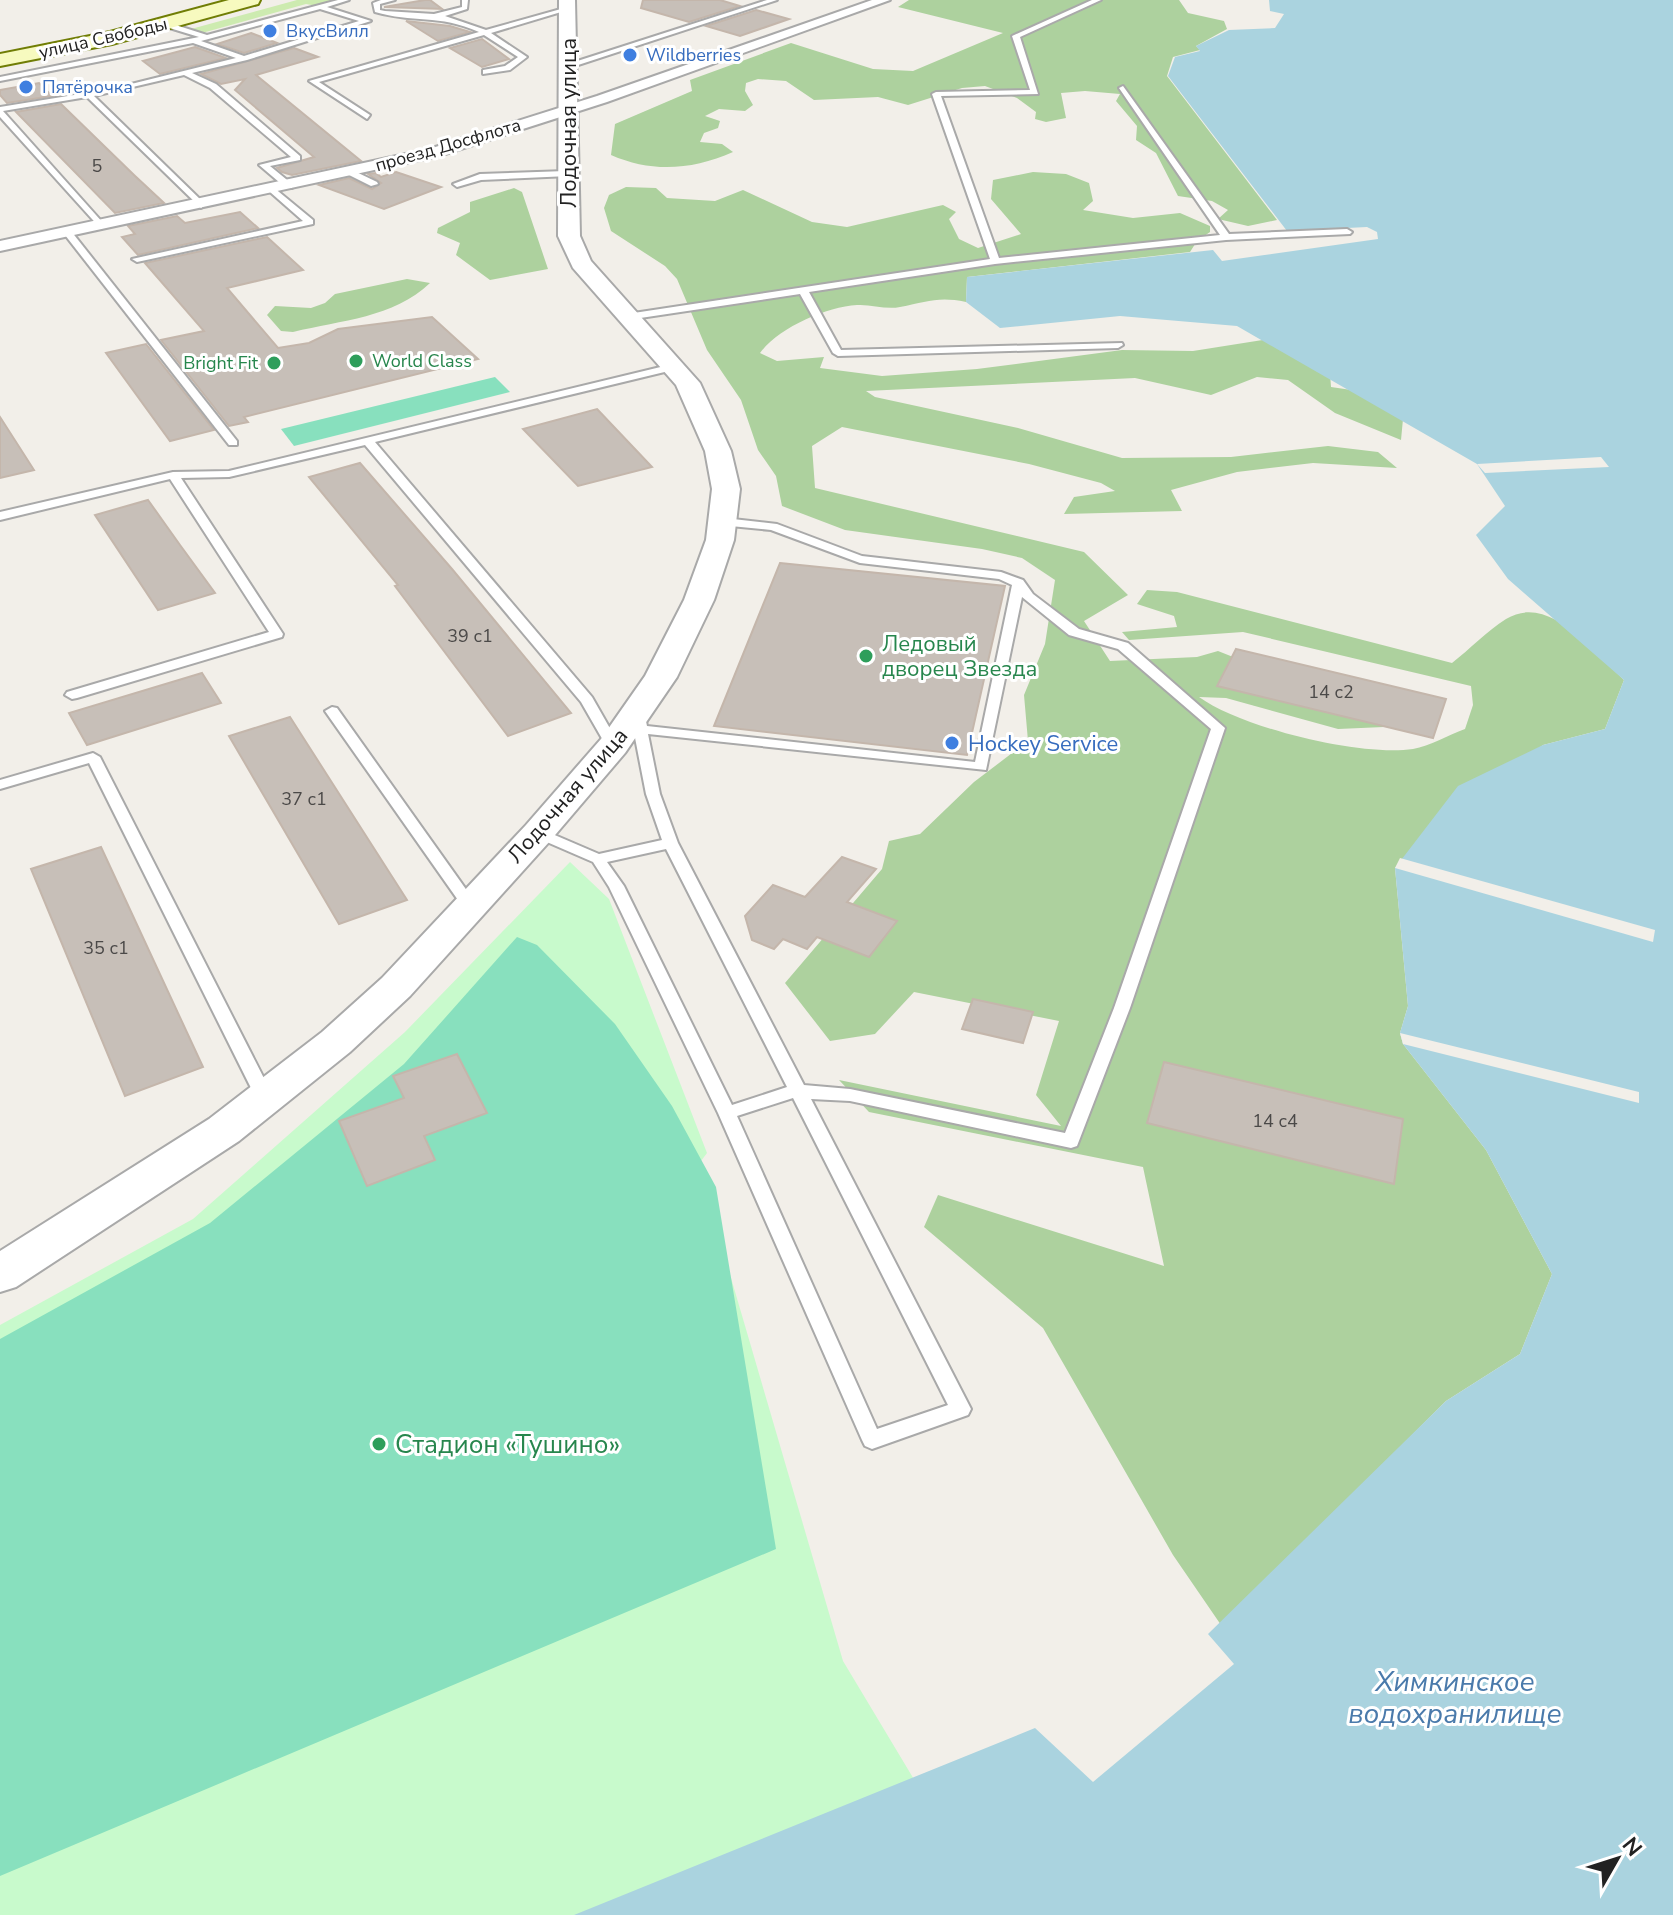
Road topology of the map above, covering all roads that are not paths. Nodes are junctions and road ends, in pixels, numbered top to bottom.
1 (251, 0) edge
2 (346, 0) edge
3 (392, 0) edge
4 (465, 0) edge
5 (774, 0) edge
6 (884, 0) edge
7 (1098, 0) edge
8 (569, 3) edge
9 (321, 7) junction
10 (434, 16) junction
11 (166, 24) junction
12 (488, 32) junction
13 (207, 38) junction
14 (193, 41) junction
15 (244, 58) junction
16 (0, 60) edge
17 (569, 65) junction
18 (486, 72) dead end
19 (185, 73) junction
20 (0, 79) edge
21 (1123, 88) dead end
22 (89, 95) junction
23 (0, 110) edge
24 (566, 111) junction
25 (367, 117) dead end
26 (350, 172) junction
27 (566, 174) junction
28 (374, 184) dead end
29 (457, 184) dead end
30 (281, 188) junction
31 (201, 205) junction
32 (101, 226) junction
33 (1347, 232) dead end
34 (68, 233) junction
35 (1226, 237) junction
36 (0, 246) edge
37 (137, 259) dead end
38 (995, 261) junction
39 (803, 291) junction
40 (627, 317) junction
41 (1118, 345) dead end
42 (673, 367) junction
43 (368, 441) junction
44 (233, 443) dead end
45 (173, 475) junction
46 (0, 516) edge
47 (724, 522) junction
48 (1019, 583) junction
49 (72, 695) dead end
50 (332, 711) dead end
51 (630, 729) junction
52 (0, 785) edge
53 (538, 833) junction
54 (671, 843) junction
55 (598, 859) junction
56 (470, 906) junction
57 (795, 1091) junction
58 (265, 1098) junction
59 (727, 1113) junction
60 (0, 1274) edge

1 - 11 main road, улица Свободы
2 - 9 lane
3 - 10 lane
4 - 10 lane
5 - 17 lane
6 - 24 street, проезд Досфлота
7 - 38 lane
8 - 12 lane
8 - 17 street, Лодочная улица
9 - 13 lane
9 - 15 lane
10 - 12 lane
11 - 13 lane
11 - 16 main road, улица Свободы
12 - 18 lane
12 - 25 lane
13 - 14 lane
14 - 15 lane
14 - 20 lane
15 - 19 lane
17 - 24 street, Лодочная улица
19 - 22 lane
19 - 30 lane
21 - 35 lane
22 - 23 lane
22 - 31 lane
23 - 32 lane
24 - 26 street, проезд Досфлота
24 - 27 street, Лодочная улица
26 - 28 lane
26 - 30 street, проезд Досфлота
27 - 29 lane
27 - 40 street, Лодочная улица
30 - 31 street, проезд Досфлота
30 - 37 lane
31 - 32 street, проезд Досфлота
32 - 34 street, проезд Досфлота
33 - 35 lane
34 - 36 street, проезд Досфлота
34 - 44 lane
35 - 38 lane
38 - 39 lane
39 - 40 lane
39 - 41 lane
40 - 42 street, Лодочная улица
42 - 43 lane
42 - 47 street, Лодочная улица
43 - 45 lane
43 - 51 lane
45 - 46 lane
45 - 49 lane
47 - 48 lane
47 - 51 street, Лодочная улица
48 - 51 lane
48 - 57 lane
50 - 56 lane
51 - 53 street, Лодочная улица
51 - 54 lane
52 - 58 lane
53 - 55 lane
53 - 56 street, Лодочная улица
54 - 55 lane
54 - 57 lane
55 - 59 lane
56 - 58 street, Лодочная улица
57 - 59 lane
57 - 59 lane
58 - 60 street, Лодочная улица

